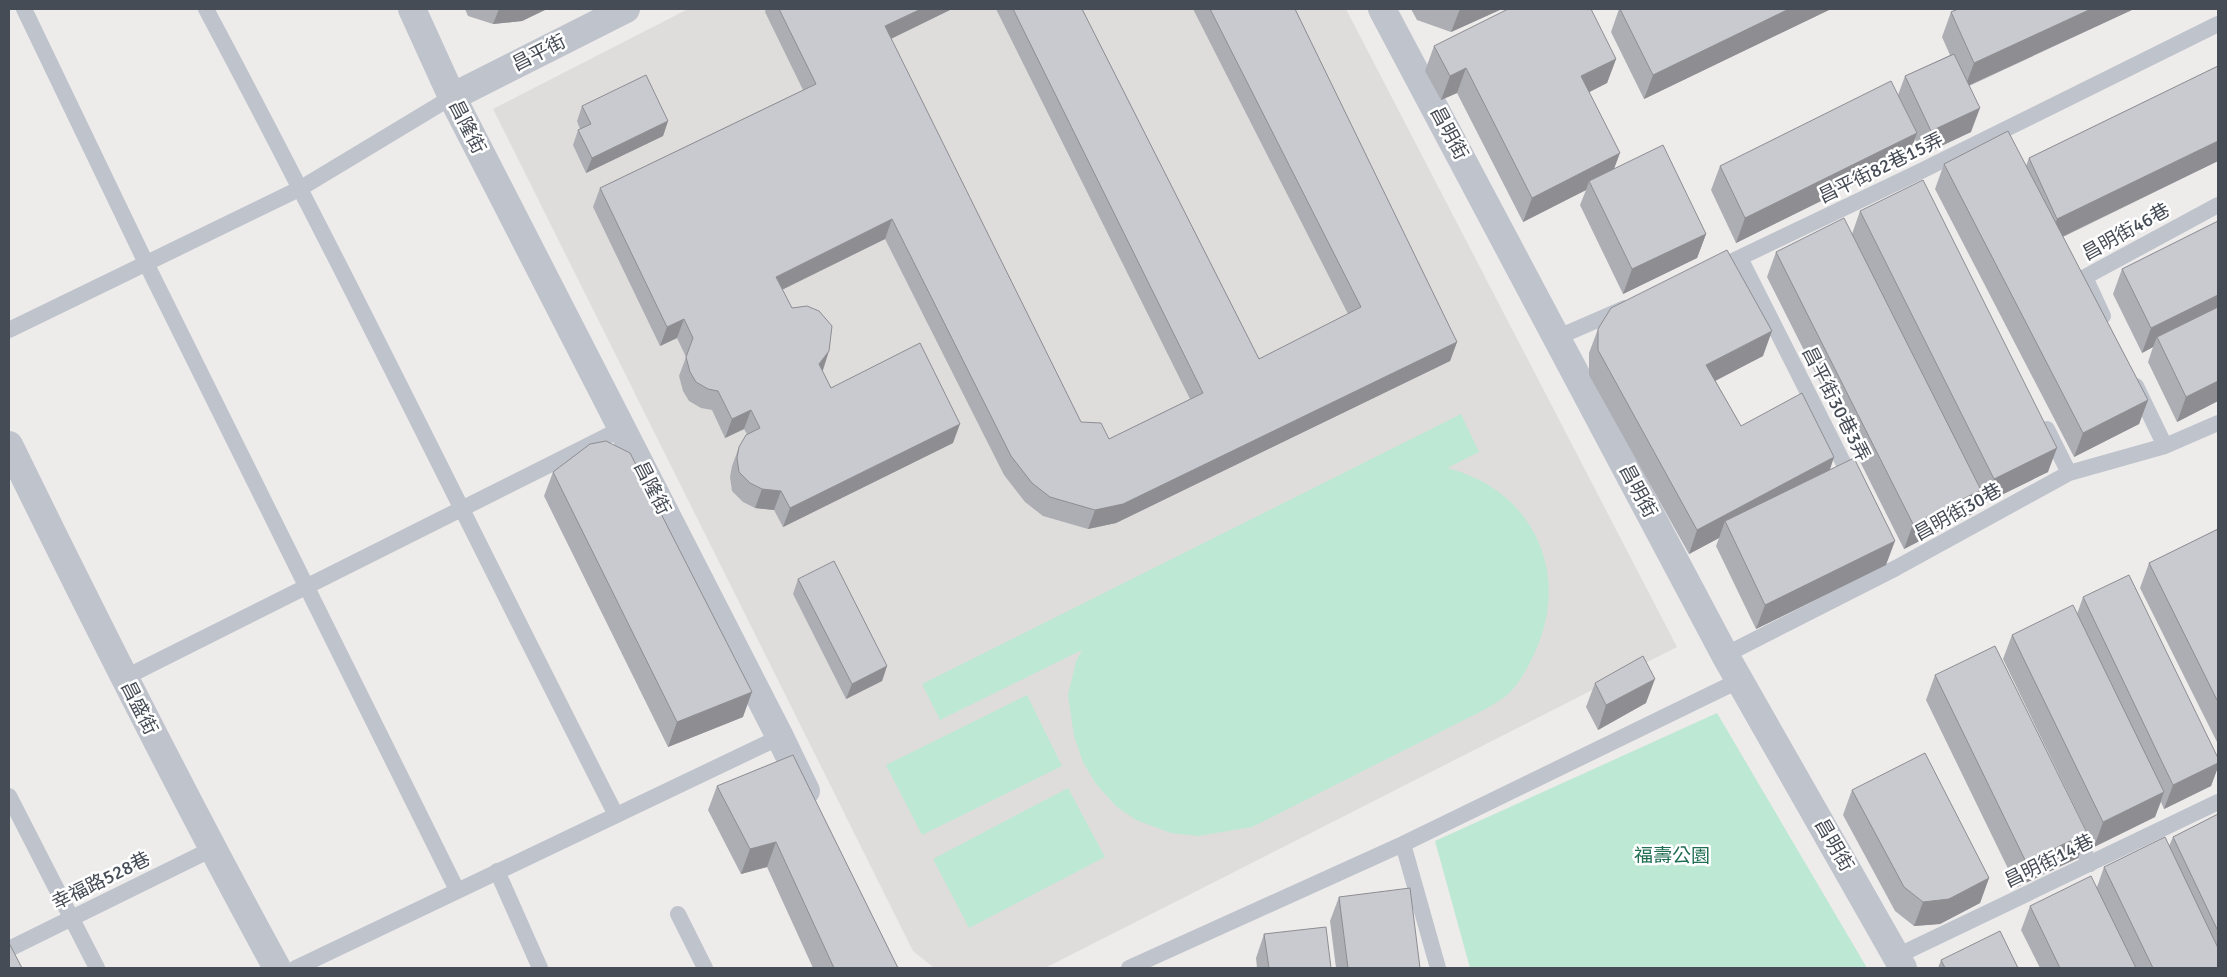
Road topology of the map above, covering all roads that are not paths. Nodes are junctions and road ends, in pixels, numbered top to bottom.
1 (24, 9) edge
2 (206, 9) edge
3 (412, 9) edge
4 (626, 9) edge
5 (1382, 9) edge
6 (2218, 24) edge
7 (452, 97) junction
8 (1915, 174) junction
9 (301, 188) junction
10 (1924, 191) edge
11 (2218, 205) edge
12 (1740, 258) junction
13 (146, 263) junction
14 (1696, 277) edge
15 (1644, 300) edge
16 (9, 330) edge
17 (2110, 330) edge
18 (1556, 338) junction
19 (2131, 375) edge
20 (2038, 412) edge
21 (2218, 423) edge
22 (621, 429) junction
23 (9, 445) edge
24 (2165, 446) junction
25 (2069, 473) junction
26 (1861, 498) edge
27 (460, 508) junction
28 (1888, 551) edge
29 (1896, 568) junction
30 (305, 587) junction
31 (1724, 655) junction
32 (124, 678) junction
33 (1740, 680) junction
34 (780, 737) junction
35 (9, 796) edge
36 (2213, 804) edge
37 (2064, 812) edge
38 (616, 815) junction
39 (818, 817) edge
40 (2214, 823) edge
41 (1403, 844) junction
42 (212, 849) junction
43 (2083, 867) junction
44 (497, 871) junction
45 (2085, 888) edge
46 (457, 890) junction
47 (678, 914) dead end
48 (72, 918) junction
49 (9, 949) edge
50 (1900, 962) edge
51 (97, 968) edge
52 (277, 968) edge
53 (296, 968) edge
54 (540, 968) edge
55 (705, 968) edge
56 (1129, 968) edge
57 (1438, 968) edge

1 - 13 lane
2 - 9 lane
3 - 7 street, 昌隆街
4 - 7 street, 昌平街
5 - 18 street, 昌明街
6 - 8 lane, 昌平街82巷15弄
7 - 9 lane
7 - 22 street, 昌隆街
8 - 10 lane
8 - 12 lane, 昌平街82巷15弄
9 - 13 lane
9 - 27 lane
11 - 17 lane, 昌明街46巷
12 - 14 lane, 昌平街82巷15弄
12 - 26 lane, 昌平街30巷3弄
13 - 16 lane
13 - 30 lane
15 - 18 lane
18 - 31 street, 昌明街
19 - 24 lane
20 - 25 lane
21 - 24 lane, 昌明街30巷
22 - 27 lane
22 - 34 street, 昌隆街
23 - 32 street, 昌盛街
24 - 25 lane, 昌明街30巷
25 - 29 lane, 昌明街30巷
27 - 30 lane
27 - 38 lane
28 - 29 lane
29 - 31 lane, 昌明街30巷
30 - 32 lane
30 - 46 lane
31 - 33 street, 昌明街
32 - 42 street, 昌盛街
33 - 41 lane
33 - 50 street, 昌明街
34 - 38 lane
34 - 39 street, 昌隆街
35 - 48 lane
36 - 40 lane
36 - 43 lane, 昌明街14巷
37 - 43 lane
38 - 44 lane
41 - 56 lane
41 - 57 lane
42 - 48 lane, 幸福路528巷
42 - 52 street, 昌盛街
43 - 45 lane
43 - 50 lane, 昌明街14巷
44 - 46 lane
44 - 54 lane
46 - 53 lane
47 - 55 lane
48 - 49 lane, 幸福路528巷
48 - 51 lane

